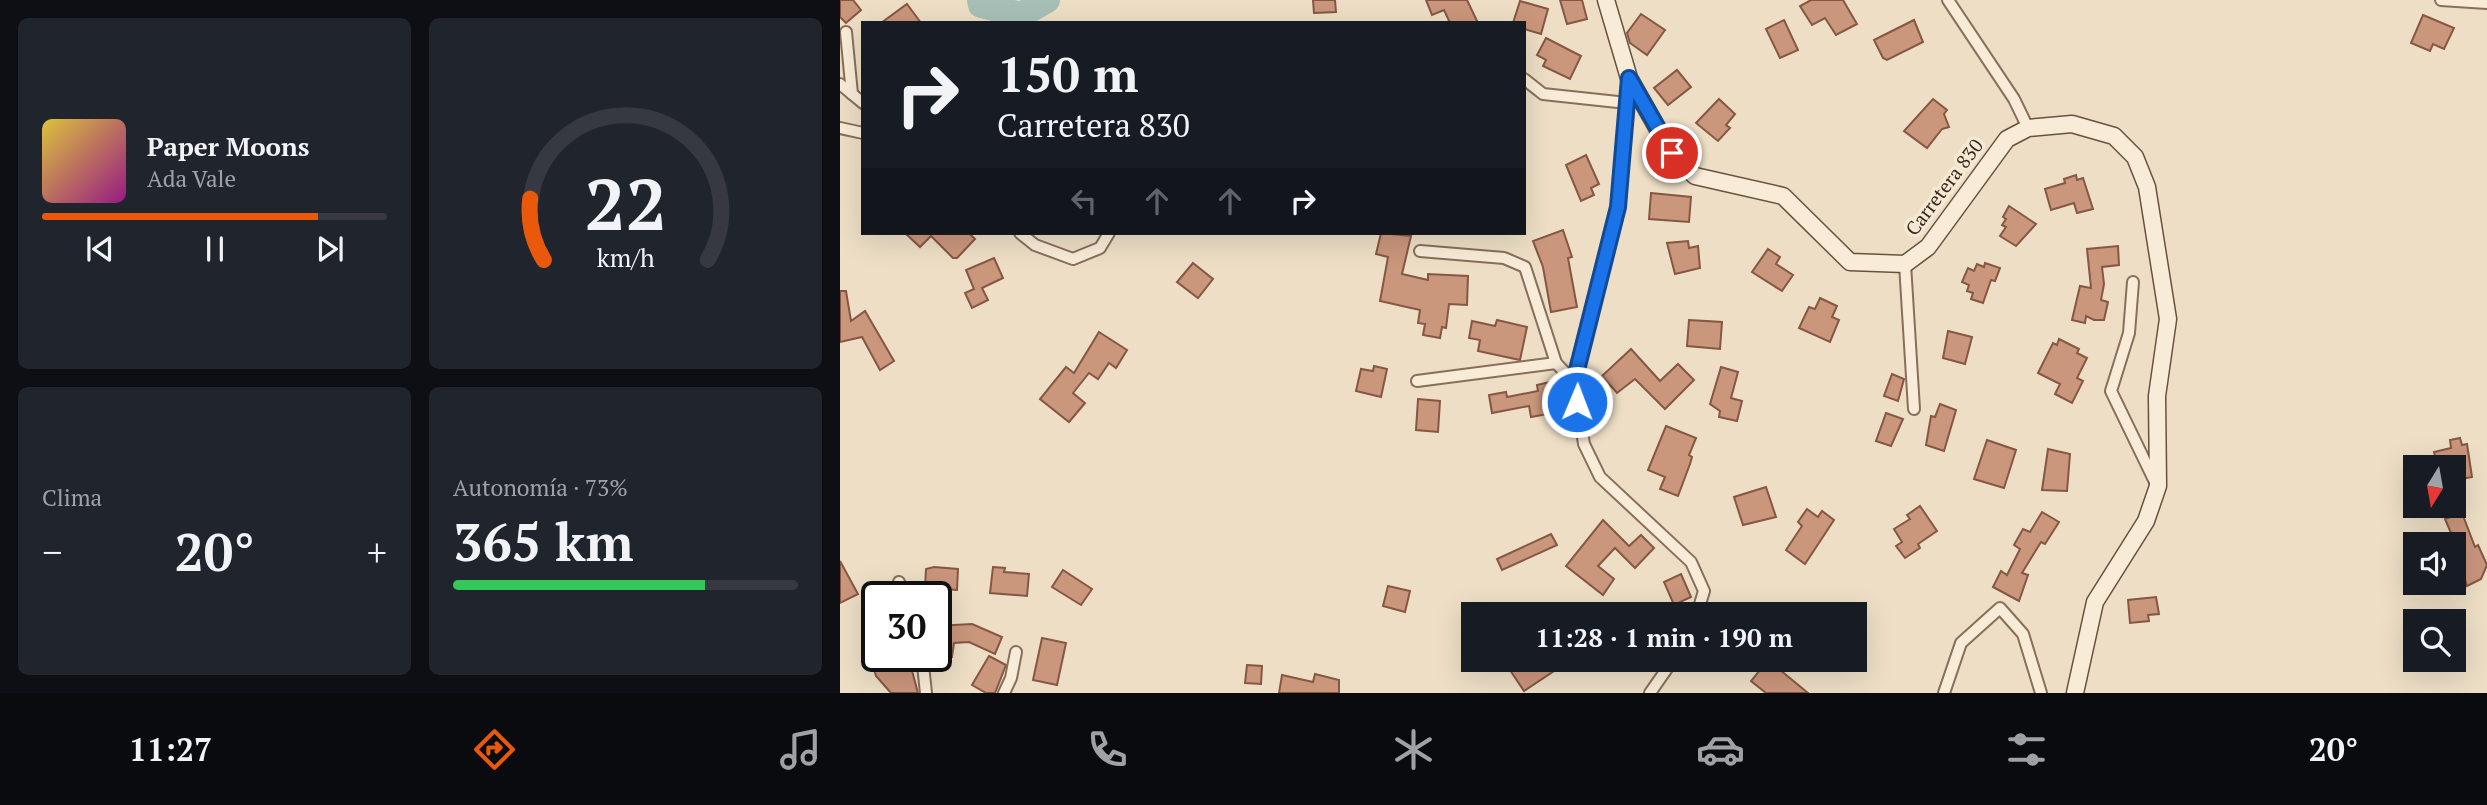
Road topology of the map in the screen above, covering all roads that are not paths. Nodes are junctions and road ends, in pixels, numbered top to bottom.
1 (1606, 0) edge
2 (1948, 0) edge
3 (2441, 0) edge
4 (2487, 4) edge
5 (845, 32) dead end
6 (1629, 78) junction
7 (1526, 81) edge
8 (840, 85) edge
9 (852, 94) junction
10 (861, 101) edge
11 (1627, 103) junction
12 (840, 128) edge
13 (2028, 128) junction
14 (861, 132) edge
15 (1022, 235) edge
16 (1108, 235) edge
17 (1420, 251) dead end
18 (1905, 264) junction
19 (2133, 282) dead end
20 (1556, 363) junction
21 (1417, 381) dead end
22 (1574, 382) junction
23 (1914, 410) dead end
24 (2158, 486) junction
25 (1701, 602) edge
26 (1016, 652) dead end
27 (924, 672) edge
28 (1665, 672) edge
29 (926, 693) edge
30 (1004, 693) edge
31 (1650, 693) edge
32 (1944, 693) edge
33 (2041, 693) edge
34 (2075, 693) edge

1 - 6 street, Carretera 830
2 - 13 street
3 - 4 street
5 - 9 street
6 - 11 street
6 - 18 street, Carretera 830
7 - 11 street
8 - 9 street
9 - 10 street
11 - 22 street
12 - 14 street
13 - 18 street, Carretera 830
13 - 24 street
15 - 16 street
17 - 20 street
18 - 23 street
19 - 24 street
20 - 21 street
20 - 22 street
22 - 25 street
24 - 34 street
26 - 30 street
27 - 29 street
28 - 31 street
32 - 33 street

